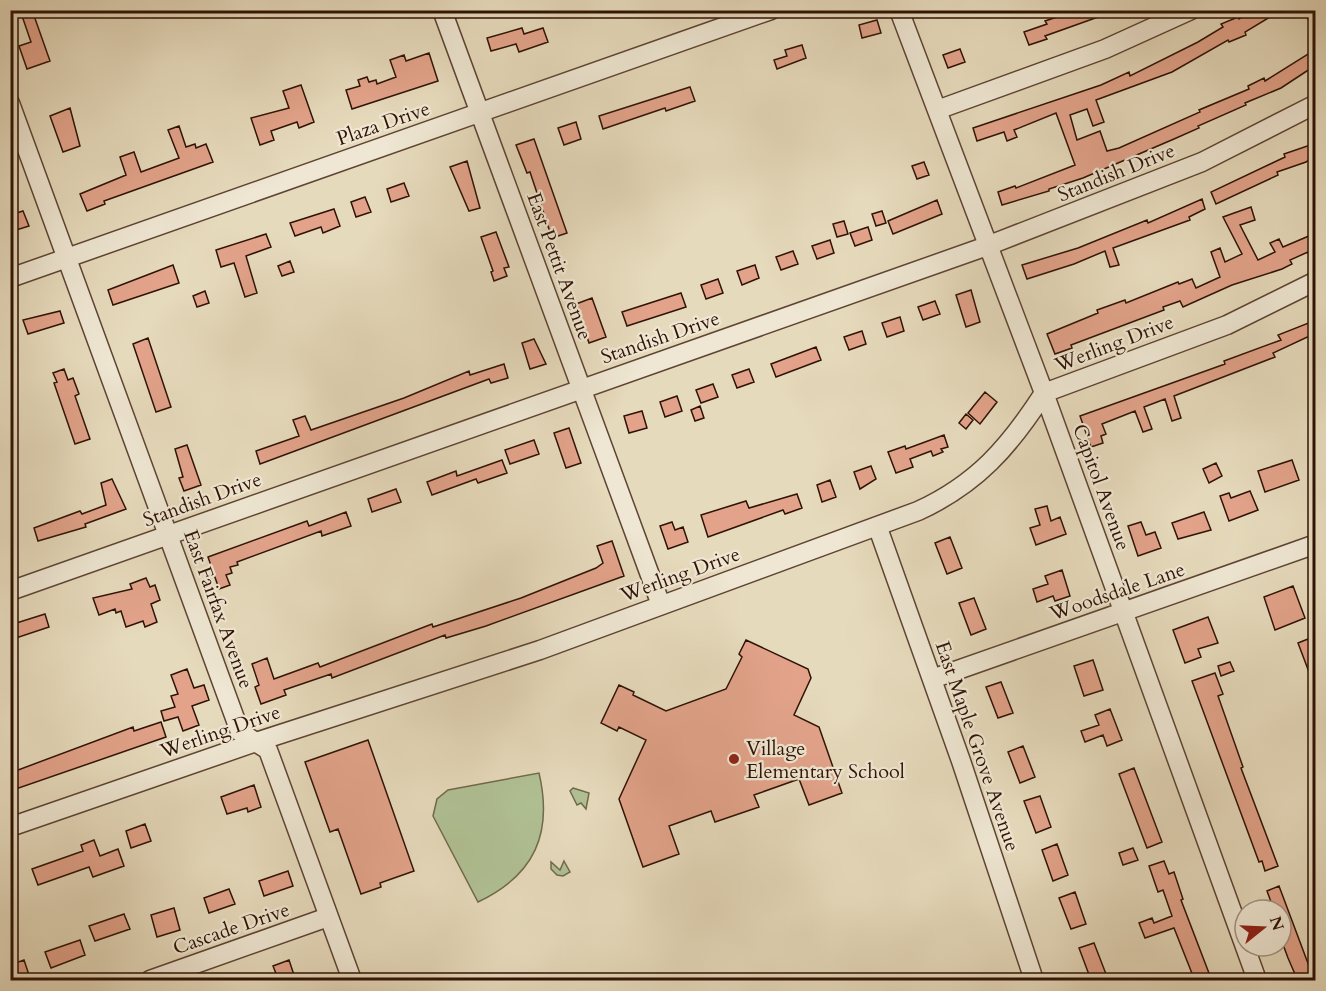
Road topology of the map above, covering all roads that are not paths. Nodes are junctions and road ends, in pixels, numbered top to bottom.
1 (442, 10) edge
2 (771, 10) edge
3 (899, 10) edge
4 (1191, 10) edge
5 (10, 103) edge
6 (1316, 104) edge
7 (937, 110) junction
8 (479, 113) junction
9 (987, 246) junction
10 (68, 258) junction
11 (10, 278) edge
12 (1316, 281) edge
13 (581, 388) junction
14 (1044, 393) junction
15 (878, 528) junction
16 (168, 535) junction
17 (1316, 544) edge
18 (10, 591) edge
19 (661, 604) junction
20 (1123, 613) junction
21 (932, 679) junction
22 (256, 742) junction
23 (10, 827) edge
24 (328, 917) junction
25 (157, 979) edge
26 (352, 981) edge
27 (1034, 981) edge
28 (1257, 981) edge

1 - 8 street, East Pettit Avenue
2 - 8 street, Plaza Drive
3 - 7 street, Capitol Avenue
4 - 7 street
5 - 10 street, East Fairfax Avenue
6 - 9 street, Standish Drive
7 - 9 street, Capitol Avenue
8 - 10 street, Plaza Drive
8 - 13 street, East Pettit Avenue
9 - 13 street, Standish Drive
9 - 14 street, Capitol Avenue
10 - 11 street, Plaza Drive
10 - 16 street, East Fairfax Avenue
12 - 14 street, Werling Drive
13 - 16 street, Standish Drive
13 - 19 street, East Pettit Avenue
14 - 15 street, Werling Drive
14 - 20 street, Capitol Avenue
15 - 19 street, Werling Drive
15 - 21 street, East Maple Grove Avenue
16 - 18 street, Standish Drive
16 - 22 street, East Fairfax Avenue
17 - 20 street, Woodsdale Lane
19 - 22 street, Werling Drive
20 - 21 street, Woodsdale Lane
20 - 28 street, Capitol Avenue
21 - 27 street, East Maple Grove Avenue
22 - 23 street, Werling Drive
22 - 24 street, East Fairfax Avenue
24 - 25 street, Cascade Drive
24 - 26 street, East Fairfax Avenue

